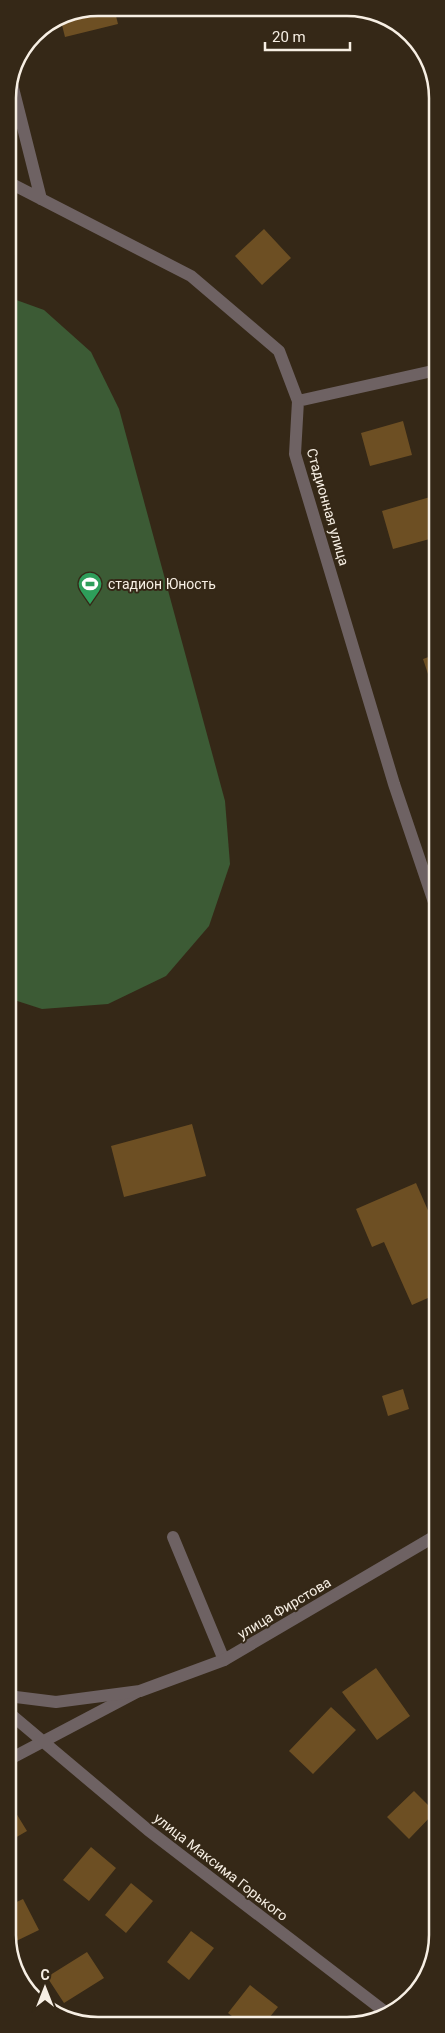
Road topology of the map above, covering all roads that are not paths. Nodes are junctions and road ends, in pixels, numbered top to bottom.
1 (16, 100) edge
2 (16, 186) edge
3 (41, 199) junction
4 (429, 372) edge
5 (298, 401) junction
6 (429, 887) edge
7 (174, 1536) dead end
8 (429, 1540) edge
9 (224, 1660) junction
10 (140, 1691) junction
11 (16, 1697) edge
12 (16, 1719) edge
13 (44, 1742) junction
14 (16, 1756) edge
15 (381, 2009) edge

1 - 3 street
2 - 3 street, Стадионная улица
3 - 5 street, Стадионная улица
4 - 5 street
5 - 6 street, Стадионная улица
7 - 9 street
8 - 9 street, улица Фирстова
9 - 10 street, улица Фирстова
10 - 11 street
10 - 13 street
12 - 13 street, улица Максима Горького
13 - 14 street
13 - 15 street, улица Максима Горького

